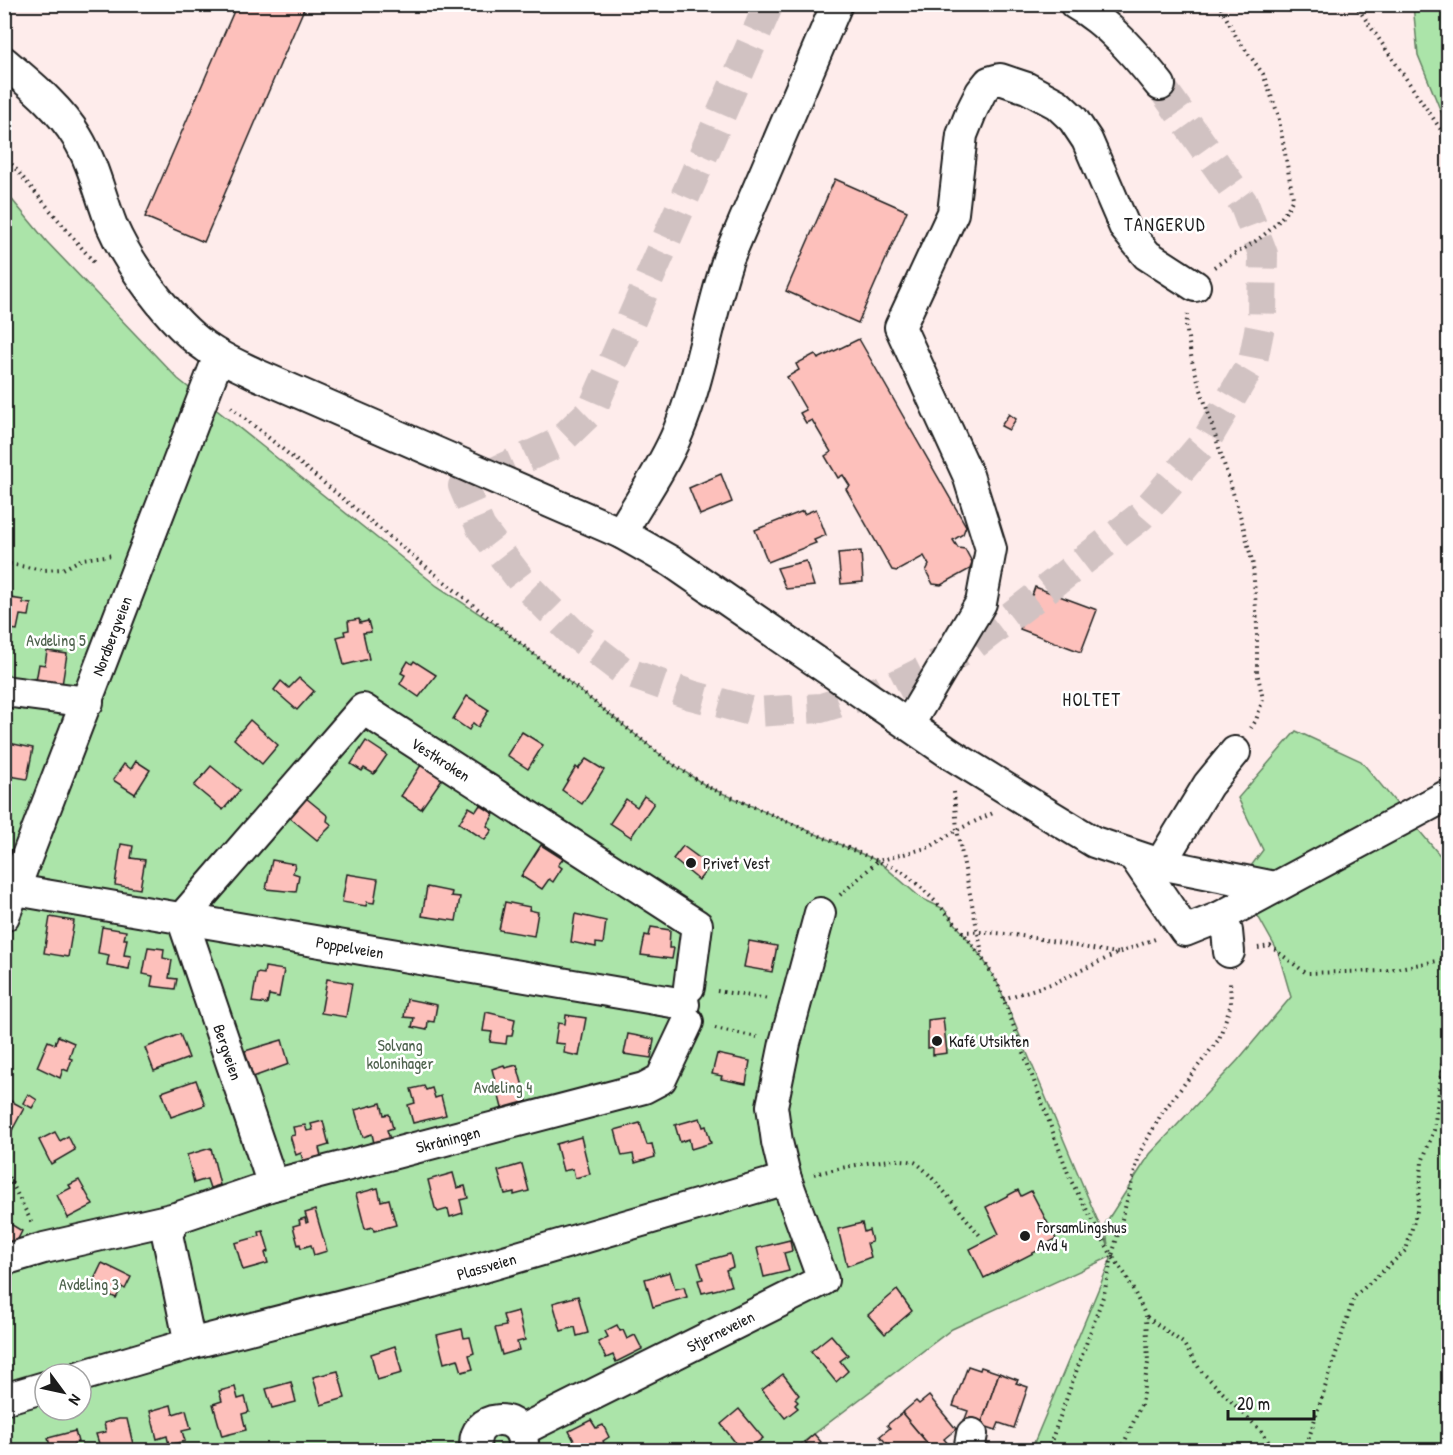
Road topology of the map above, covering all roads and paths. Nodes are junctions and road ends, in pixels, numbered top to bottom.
1 (837, 4) edge
2 (1075, 4) edge
3 (1219, 4) edge
4 (1355, 4) edge
5 (4, 62) edge
6 (1160, 85) tunnel mouth
7 (1449, 140) edge
8 (1195, 286) junction
9 (219, 356) junction
10 (207, 388) junction
11 (621, 533) junction
12 (144, 555) junction
13 (4, 563) edge
14 (4, 691) edge
15 (88, 702) junction
16 (909, 724) junction
17 (1235, 752) joint
18 (952, 755) junction
19 (1449, 795) edge
20 (1028, 802) junction
21 (957, 831) junction
22 (1147, 860) junction
23 (878, 861) junction
24 (1275, 887) junction
25 (8, 898) edge
26 (820, 913) joint
27 (1220, 917) junction
28 (182, 918) junction
29 (978, 931) junction
30 (1185, 931) junction
31 (962, 932) junction
32 (1229, 952) junction
33 (1118, 953) junction
34 (983, 959) junction
35 (1449, 960) edge
36 (1003, 999) junction
37 (796, 1003) junction
38 (687, 1004) junction
39 (1449, 1020) edge
40 (785, 1043) junction
41 (4, 1174) edge
42 (786, 1179) junction
43 (273, 1185) junction
44 (176, 1218) junction
45 (982, 1238) dead end
46 (44, 1248) junction
47 (1112, 1256) junction
48 (4, 1260) edge
49 (1146, 1316) junction
50 (190, 1344) junction
51 (93, 1372) edge
52 (33, 1390) edge
53 (4, 1398) edge
54 (521, 1441) edge
55 (469, 1449) edge
56 (1048, 1450) edge
57 (1121, 1450) edge
58 (1274, 1450) edge
59 (1305, 1450) edge

1 - 11 street
2 - 6 street
3 - 8 path
4 - 7 path
5 - 9 street
8 - 16 street
8 - 17 path
9 - 10 street, Nordbergveien
9 - 11 street
10 - 12 street, Nordbergveien
10 - 23 path
11 - 16 street
12 - 13 path
12 - 15 street, Nordbergveien
14 - 15 street
15 - 25 street, Nordbergveien
16 - 18 street
17 - 22 street
18 - 20 street
18 - 21 path
19 - 24 street
20 - 21 path
20 - 22 street
21 - 23 path
21 - 29 path
22 - 24 street
22 - 30 street
23 - 26 path
23 - 31 path
24 - 27 street
25 - 28 street, Poppelveien
26 - 37 street
27 - 30 street
27 - 32 street
28 - 38 street, Poppelveien
28 - 38 street, Vestkroken
28 - 43 street, Bergveien
29 - 31 path
29 - 33 path
29 - 34 path
30 - 33 path
31 - 34 path
32 - 35 path
32 - 47 path
33 - 36 path
34 - 36 path
36 - 47 path
37 - 38 path
37 - 40 street
38 - 40 path
38 - 43 street, Skråningen
39 - 59 path
40 - 42 street
41 - 46 path
42 - 45 path
42 - 50 street, Plassveien
42 - 54 street, Stjerneveien
43 - 44 street, Skråningen
44 - 46 street, Skråningen
44 - 50 street
46 - 48 street, Skråningen
47 - 49 path
47 - 56 path
49 - 57 path
49 - 58 path
50 - 51 street, Plassveien
52 - 53 street
54 - 55 street

